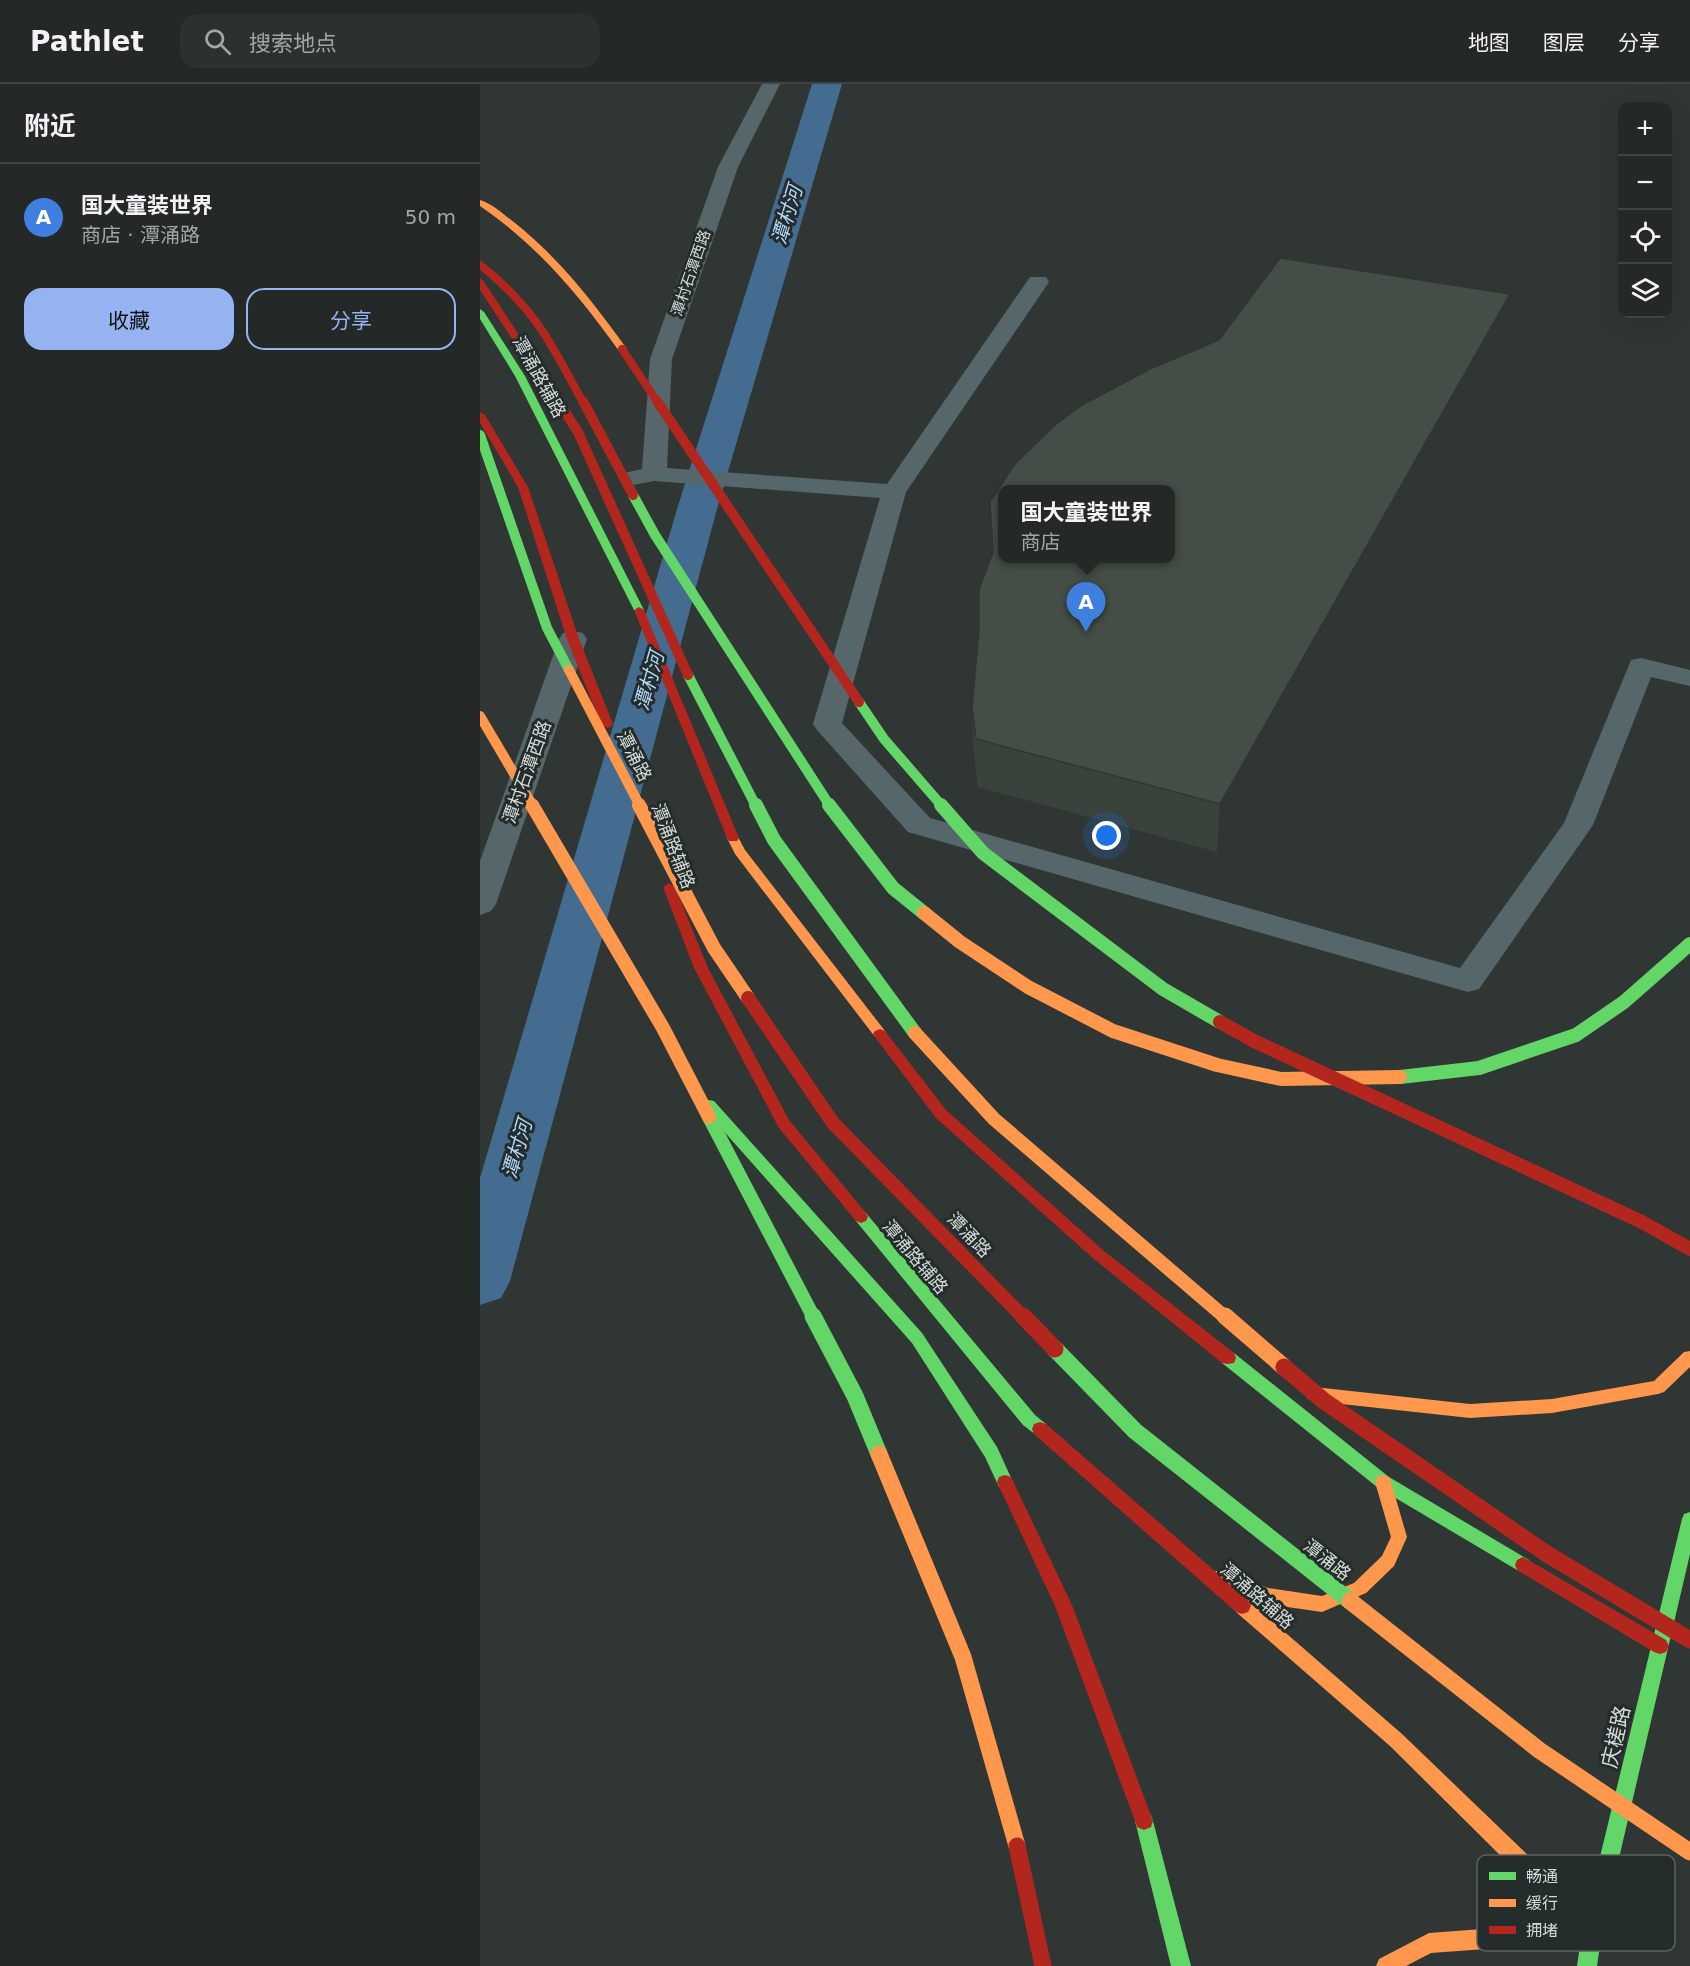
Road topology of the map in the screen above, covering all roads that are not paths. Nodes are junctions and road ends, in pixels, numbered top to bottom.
1 (771, 84) edge
2 (480, 202) edge
3 (480, 266) edge
4 (1038, 282) dead end
5 (480, 283) edge
6 (480, 312) edge
7 (480, 415) edge
8 (480, 435) edge
9 (654, 474) junction
10 (579, 488) junction
11 (894, 492) junction
12 (573, 639) junction
13 (1690, 678) edge
14 (480, 716) edge
15 (480, 904) edge
16 (1690, 944) edge
17 (694, 1088) junction
18 (1690, 1249) edge
19 (1690, 1357) edge
20 (1267, 1389) junction
21 (1383, 1482) junction
22 (1690, 1519) edge
23 (1198, 1569) junction
24 (1690, 1640) edge
25 (1660, 1646) junction
26 (1690, 1852) edge
27 (1514, 1855) edge
28 (1610, 1855) edge
29 (1477, 1940) edge
30 (1589, 1951) edge
31 (1042, 1966) edge
32 (1181, 1966) edge
33 (1386, 1966) edge
34 (1587, 1966) edge

1 - 9 street, 潭村石潭西路
2 - 18 main road, bridge
3 - 16 main road, bridge
4 - 11 street
5 - 24 main road, bridge
6 - 10 main road, 潭涌路辅路
7 - 12 main road, 潭涌路辅路
8 - 26 main road, 潭涌路, bridge
9 - 10 street
9 - 11 street
10 - 20 main road, 潭涌路辅路
11 - 13 street
12 - 15 street, 潭村石潭西路
12 - 23 main road, 潭涌路辅路
14 - 17 main road, bridge
17 - 31 main road, bridge
17 - 32 main road, bridge
19 - 20 main road
20 - 21 main road, 潭涌路辅路
21 - 23 main road
21 - 25 main road, 潭涌路辅路
22 - 25 main road, 庆槎路
23 - 27 main road, 潭涌路辅路
25 - 28 main road, 庆槎路
29 - 33 main road
30 - 34 main road, 庆槎路

